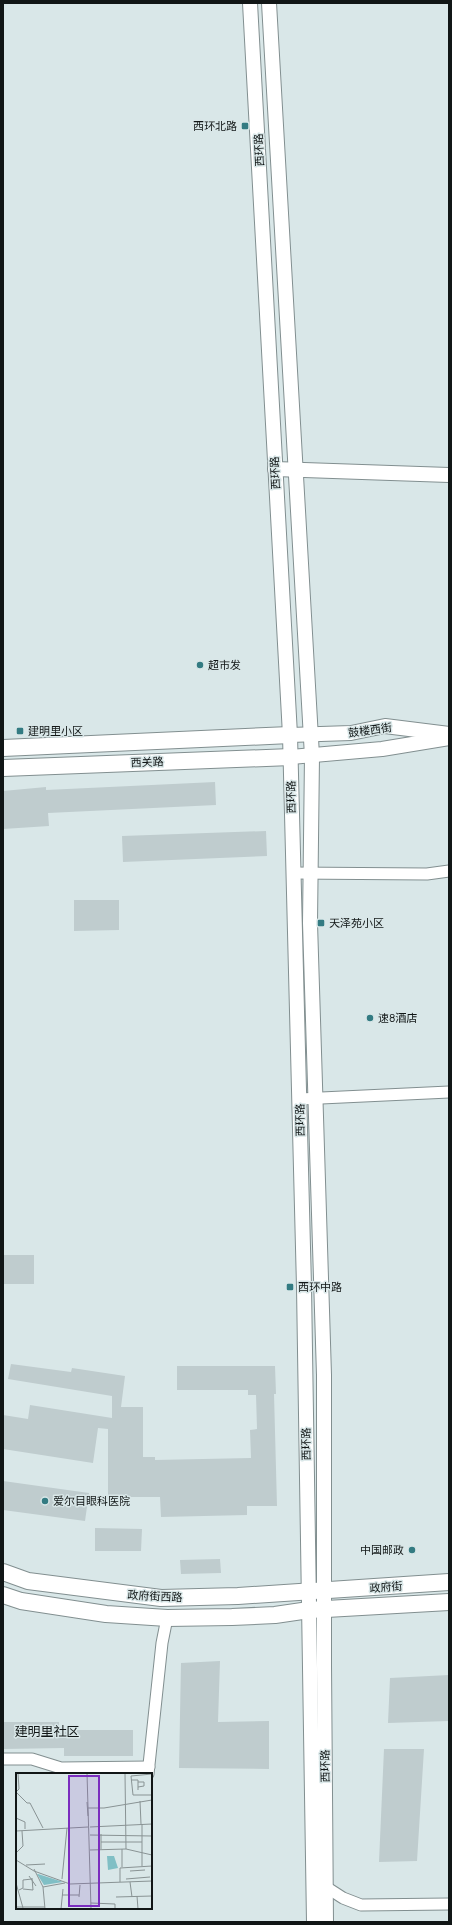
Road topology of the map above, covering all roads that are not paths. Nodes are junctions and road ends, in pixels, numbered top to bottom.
1 (250, 3) edge
2 (269, 3) edge
3 (275, 469) junction
4 (296, 470) junction
5 (449, 475) edge
6 (449, 734) edge
7 (290, 735) junction
8 (310, 735) junction
9 (449, 738) edge
10 (3, 748) edge
11 (312, 756) junction
12 (290, 757) junction
13 (3, 768) edge
14 (449, 871) edge
15 (293, 873) junction
16 (311, 874) junction
17 (449, 1092) edge
18 (316, 1098) junction
19 (300, 1099) junction
20 (3, 1572) edge
21 (449, 1582) edge
22 (316, 1591) junction
23 (3, 1595) edge
24 (3, 1598) edge
25 (21, 1601) junction
26 (449, 1602) edge
27 (317, 1609) junction
28 (166, 1618) junction
29 (3, 1759) edge
30 (148, 1771) edge
31 (326, 1887) junction
32 (449, 1904) edge
33 (314, 1922) edge
34 (326, 1922) edge

1 - 3 street, 西环路
2 - 4 street, 西环路
3 - 4 street
3 - 7 street, 西环路
4 - 5 street
4 - 8 street, 西环路
6 - 8 street, 鼓楼西街
7 - 8 street, 鼓楼西街
7 - 10 main road, 西关路
7 - 12 street, 西环路
8 - 11 street, 西环路
9 - 11 street, 鼓楼西街
11 - 12 street, 鼓楼西街
11 - 16 street, 西环路
12 - 13 main road, 西关路
12 - 15 street, 西环路
14 - 16 street
15 - 16 street
15 - 19 street, 西环路
16 - 18 street, 西环路
17 - 18 street
18 - 19 street
18 - 22 street, 西环路
19 - 22 street, 西环路
20 - 22 main road, 政府街西路
21 - 22 main road, 政府街
22 - 27 street
23 - 25 main road, 政府街西路
24 - 25 street
25 - 28 main road, 政府街西路
26 - 27 main road, 政府街
27 - 28 main road, 政府街西路
27 - 31 street, 西环路
27 - 33 street, 西环路
28 - 30 street
29 - 30 street
31 - 32 street
31 - 34 street, 西环路

